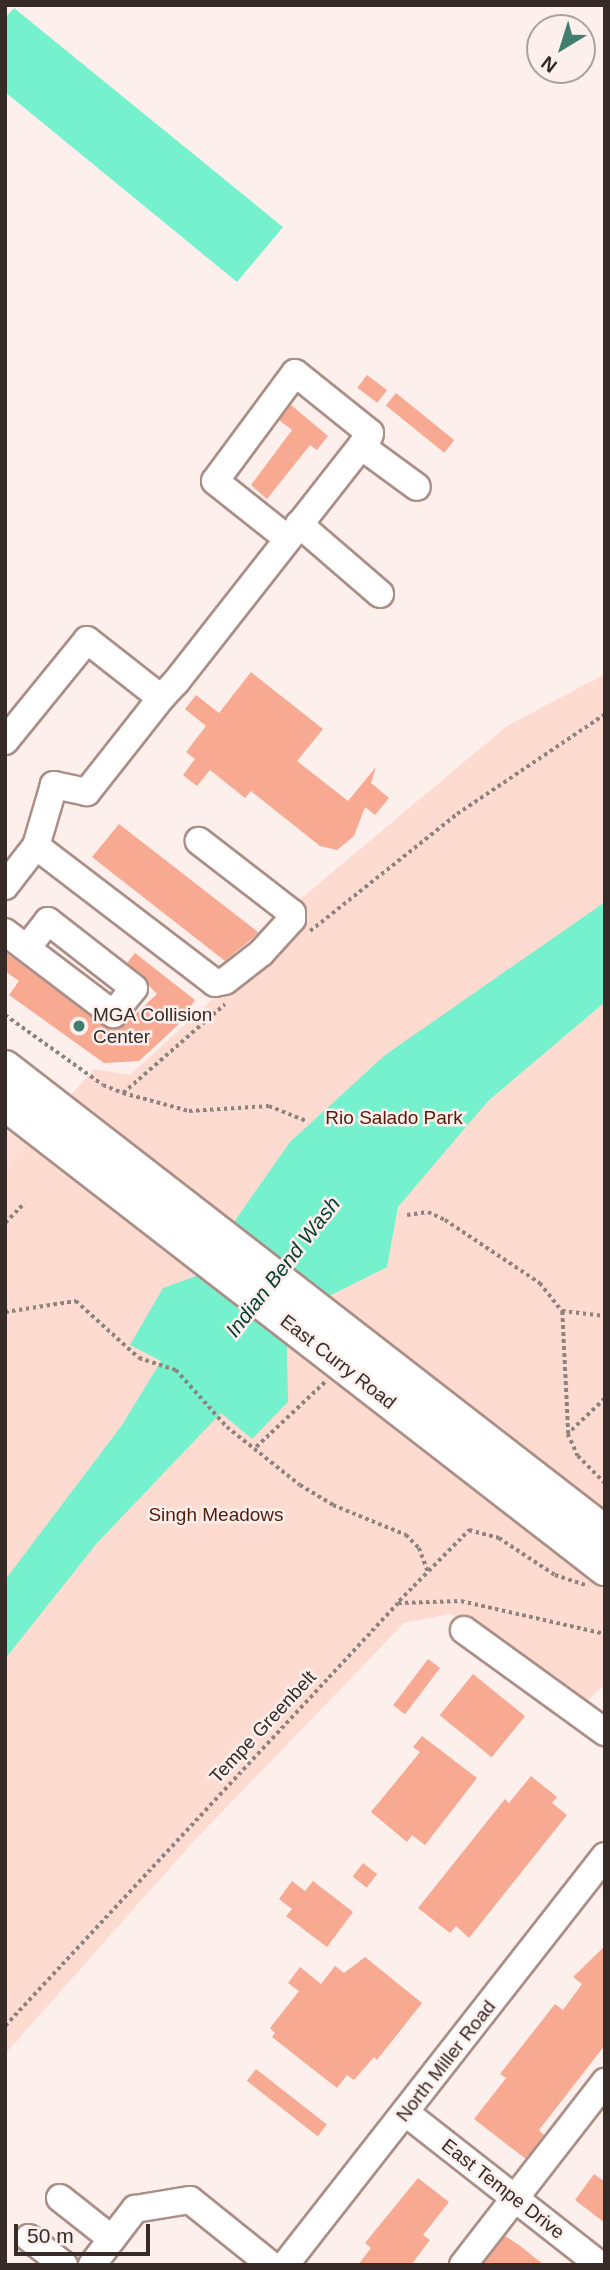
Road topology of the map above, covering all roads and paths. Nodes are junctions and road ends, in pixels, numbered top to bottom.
1 (361, 446) junction
2 (417, 487) dead end
3 (294, 532) junction
4 (380, 594) dead end
5 (161, 698) junction
6 (605, 714) edge
7 (5, 741) edge
8 (199, 841) dead end
9 (36, 846) junction
10 (5, 886) edge
11 (5, 932) edge
12 (306, 935) dead end
13 (27, 948) dead end
14 (233, 997) dead end
15 (5, 1015) edge
16 (5, 1067) edge
17 (123, 1093) junction
18 (5, 1104) edge
19 (306, 1121) dead end
20 (24, 1203) dead end
21 (407, 1215) dead end
22 (5, 1223) edge
23 (202, 1237) junction
24 (562, 1311) junction
25 (5, 1312) edge
26 (605, 1316) edge
27 (323, 1332) junction
28 (340, 1364) junction
29 (605, 1399) edge
30 (568, 1434) junction
31 (256, 1447) junction
32 (605, 1483) edge
33 (605, 1532) edge
34 (428, 1571) junction
35 (601, 1575) edge
36 (398, 1603) junction
37 (464, 1630) dead end
38 (605, 1634) edge
39 (605, 1732) edge
40 (605, 1856) edge
41 (5, 2026) edge
42 (605, 2082) edge
43 (406, 2113) junction
44 (60, 2198) dead end
45 (515, 2198) junction
46 (29, 2238) dead end
47 (112, 2239) junction
48 (64, 2265) edge
49 (92, 2265) edge
50 (271, 2265) edge
51 (285, 2265) edge
52 (463, 2265) edge
53 (600, 2265) edge

1 - 2 street
1 - 3 street
1 - 3 street
3 - 4 street
3 - 5 street
5 - 7 street
5 - 9 street
6 - 12 path
8 - 9 street
9 - 10 street
11 - 13 street
14 - 17 path
15 - 17 path
16 - 23 main road, East Curry Road
17 - 19 path
18 - 23 main road, East Curry Road
20 - 22 path
21 - 24 path
23 - 27 main road, East Curry Road
24 - 26 path
24 - 30 path
25 - 31 path
27 - 28 main road, East Curry Road
27 - 33 main road, East Curry Road
28 - 31 path
28 - 35 main road, East Curry Road
29 - 30 path
30 - 32 path
31 - 34 path
34 - 35 path, Tempe Greenbelt
34 - 36 path, Tempe Greenbelt
36 - 38 path
36 - 41 path, Tempe Greenbelt
37 - 39 street
40 - 43 street, North Miller Road
42 - 45 street
43 - 45 street, East Tempe Drive
43 - 51 street, North Miller Road
44 - 47 street
45 - 52 street
45 - 53 street, East Tempe Drive
46 - 48 street
47 - 49 street
47 - 50 street

